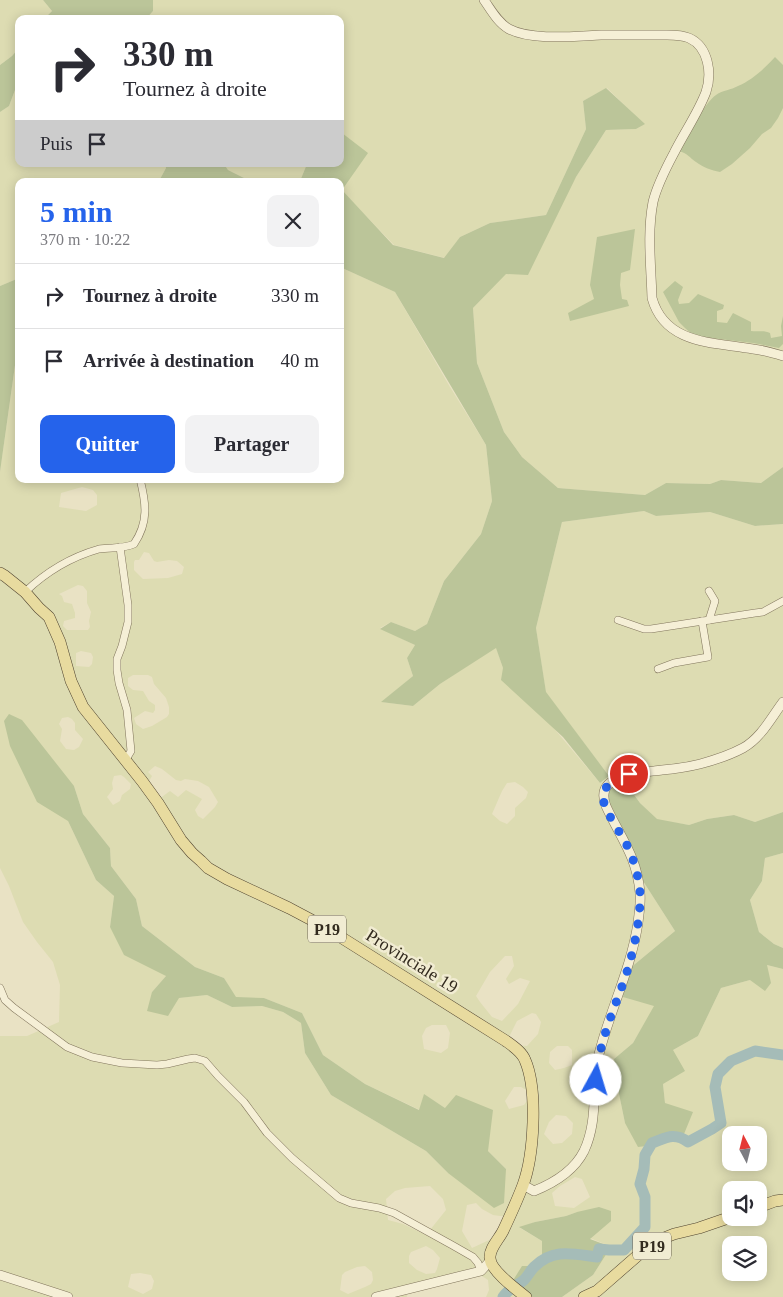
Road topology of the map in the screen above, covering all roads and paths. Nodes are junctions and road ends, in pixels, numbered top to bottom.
1 (484, 0) edge
2 (783, 356) edge
3 (141, 483) edge
4 (120, 547) junction
5 (0, 573) edge
6 (709, 591) dead end
7 (26, 592) junction
8 (783, 602) edge
9 (618, 620) dead end
10 (705, 621) junction
11 (658, 669) dead end
12 (783, 702) edge
13 (124, 759) junction
14 (0, 988) edge
15 (523, 1185) junction
16 (783, 1200) edge
17 (767, 1204) edge
18 (722, 1220) edge
19 (490, 1261) junction
20 (481, 1271) junction
21 (0, 1275) edge
22 (68, 1297) edge
23 (376, 1297) edge
24 (526, 1297) edge
25 (584, 1297) edge

1 - 2 street
3 - 4 street
4 - 7 street
4 - 13 street
5 - 7 main road, Provinciale 19 / P19
6 - 10 street
7 - 13 main road, Provinciale 19 / P19
8 - 10 street
9 - 10 street
10 - 11 street
12 - 15 street
13 - 15 main road, Provinciale 19 / P19
14 - 20 street
15 - 19 main road, Provinciale 19 / P19
16 - 17 main road
18 - 25 main road, P19
19 - 20 street
19 - 24 main road
20 - 23 street
21 - 22 street

